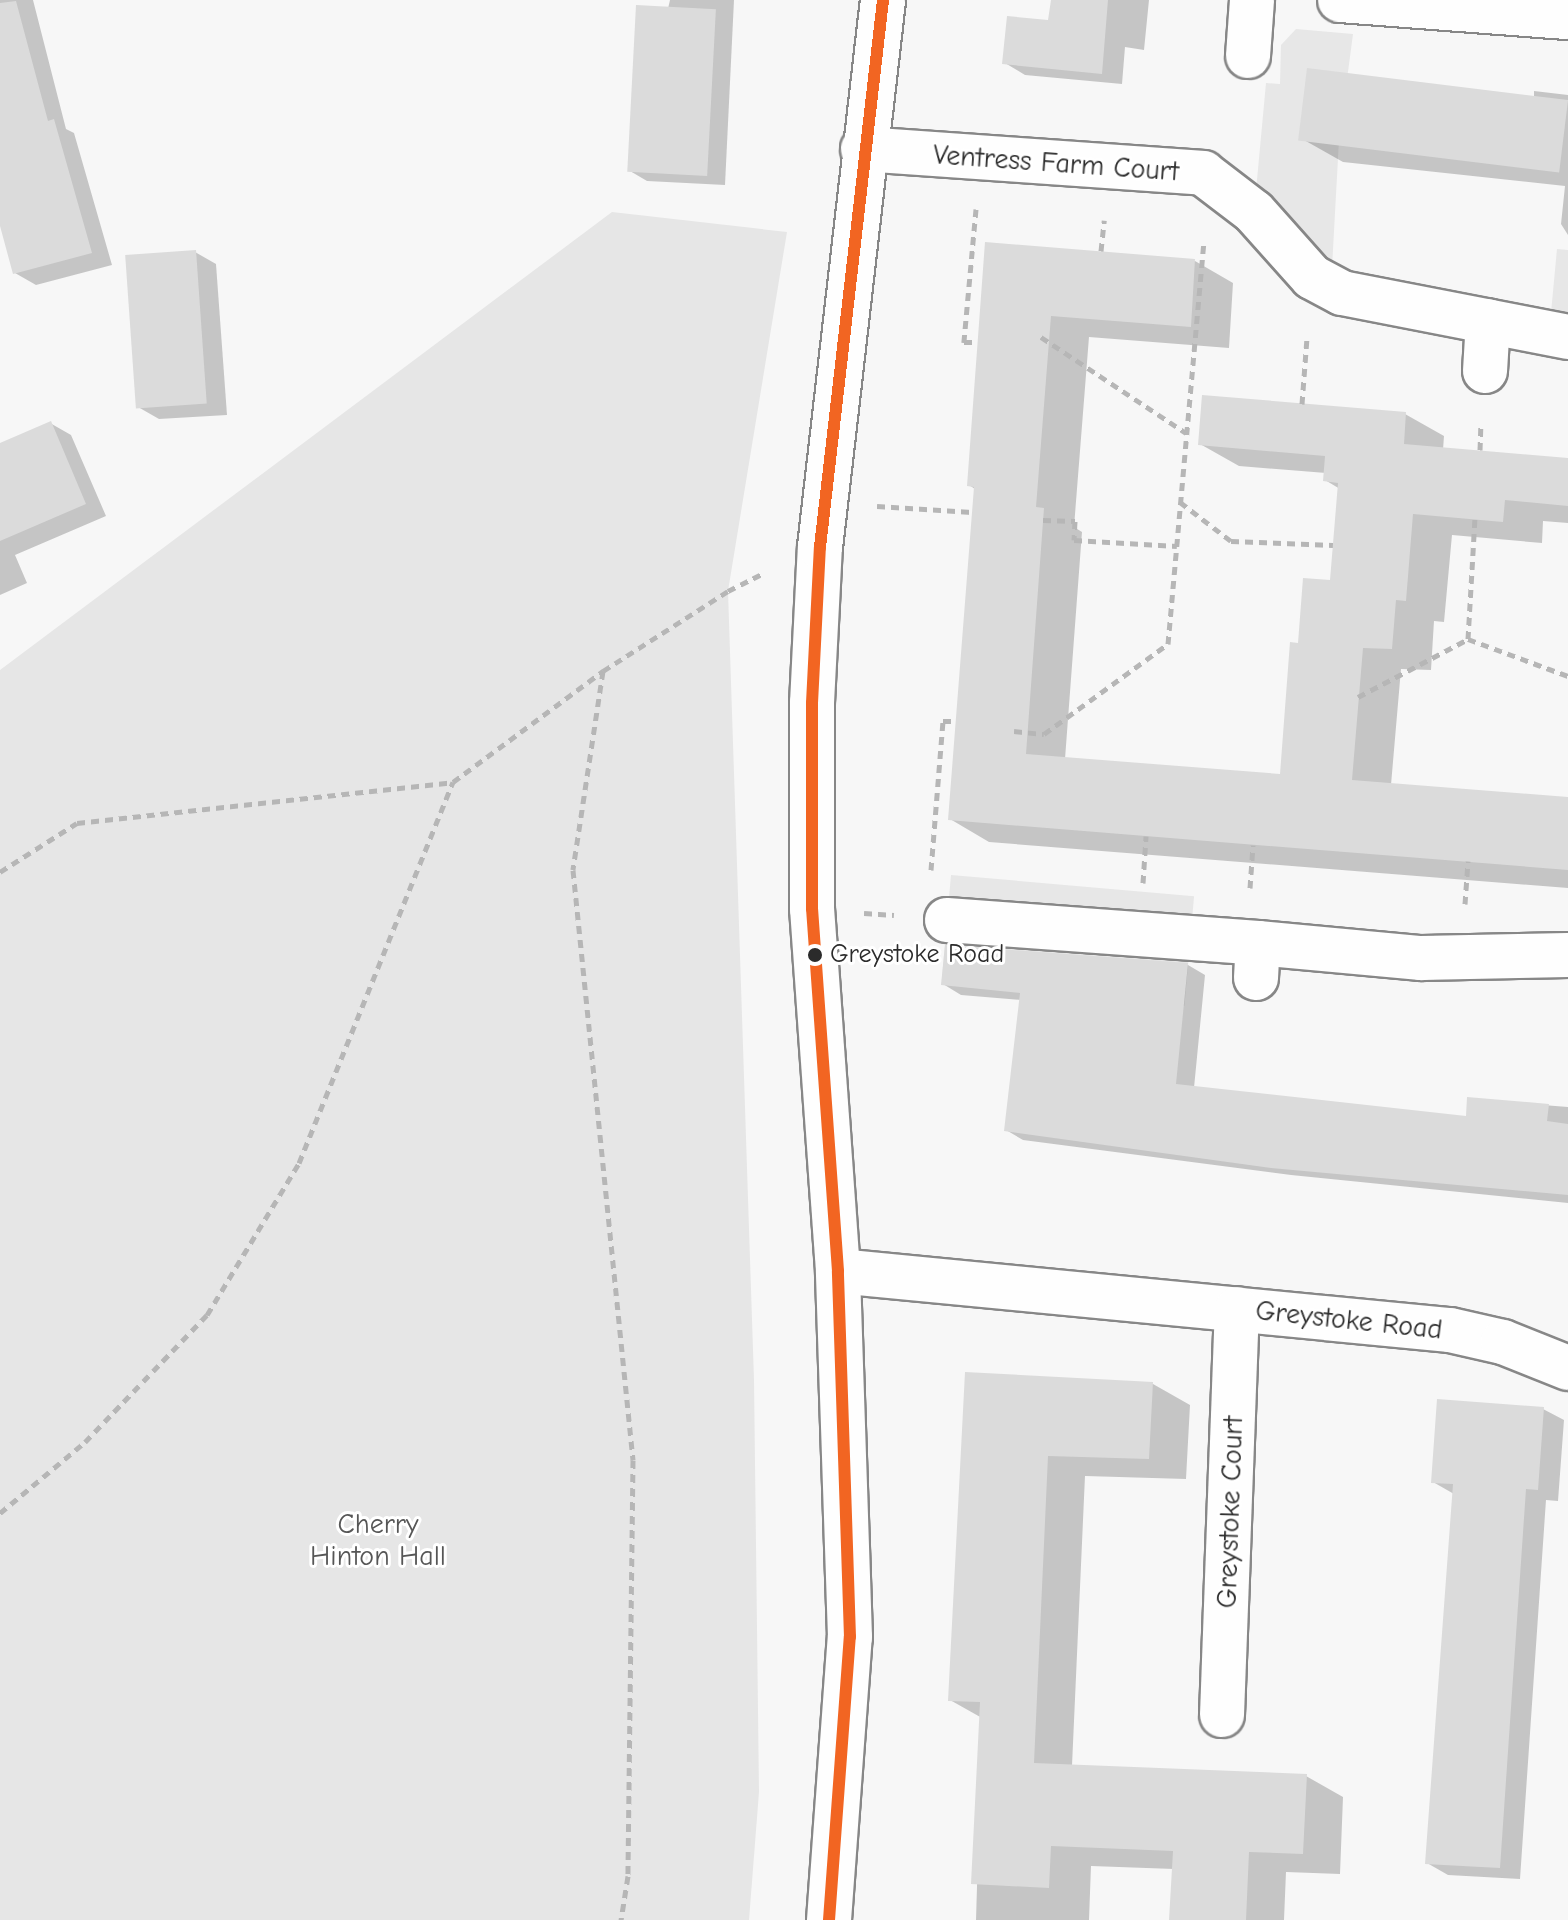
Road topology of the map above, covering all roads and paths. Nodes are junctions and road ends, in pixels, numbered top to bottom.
1 (883, 0) edge
2 (1252, 0) edge
3 (1340, 0) edge
4 (1568, 17) edge
5 (1248, 56) dead end
6 (863, 149) junction
7 (981, 157) junction
8 (1210, 178) junction
9 (1312, 277) junction
10 (1488, 321) junction
11 (1554, 335) edge
12 (1041, 337) dead end
13 (977, 342) dead end
14 (1485, 371) dead end
15 (1302, 404) dead end
16 (1186, 433) junction
17 (1180, 502) junction
18 (825, 503) junction
19 (972, 512) dead end
20 (1475, 519) dead end
21 (1043, 520) dead end
22 (1333, 545) dead end
23 (1177, 546) junction
24 (820, 547) junction
25 (1468, 639) junction
26 (603, 671) junction
27 (1568, 676) edge
28 (1358, 697) dead end
29 (956, 721) dead end
30 (1014, 731) dead end
31 (453, 782) junction
32 (0, 872) edge
33 (812, 909) junction
34 (937, 919) junction
35 (1568, 955) edge
36 (838, 1271) junction
37 (1237, 1309) junction
38 (1568, 1368) edge
39 (0, 1513) edge
40 (1222, 1715) dead end
41 (621, 1920) edge
42 (829, 1920) edge

1 - 6 street
2 - 5 street
3 - 4 street
6 - 7 street, Ventress Farm Court
6 - 18 street
7 - 8 street, Ventress Farm Court
7 - 13 path
8 - 9 street, Ventress Farm Court
8 - 16 path
9 - 10 street, Ventress Farm Court
9 - 15 path
10 - 11 street, Ventress Farm Court
10 - 14 street
12 - 16 path
16 - 17 path
17 - 22 path
17 - 23 path
18 - 19 path
18 - 24 street
20 - 25 path
21 - 23 path
23 - 30 path
24 - 26 path
24 - 33 street
25 - 27 path
25 - 28 path
26 - 31 path
26 - 41 path
29 - 34 path
31 - 32 path
31 - 39 path
33 - 34 path
33 - 36 street
34 - 35 street
36 - 37 street, Greystoke Road
36 - 42 street
37 - 38 street, Greystoke Road
37 - 40 street, Greystoke Court

